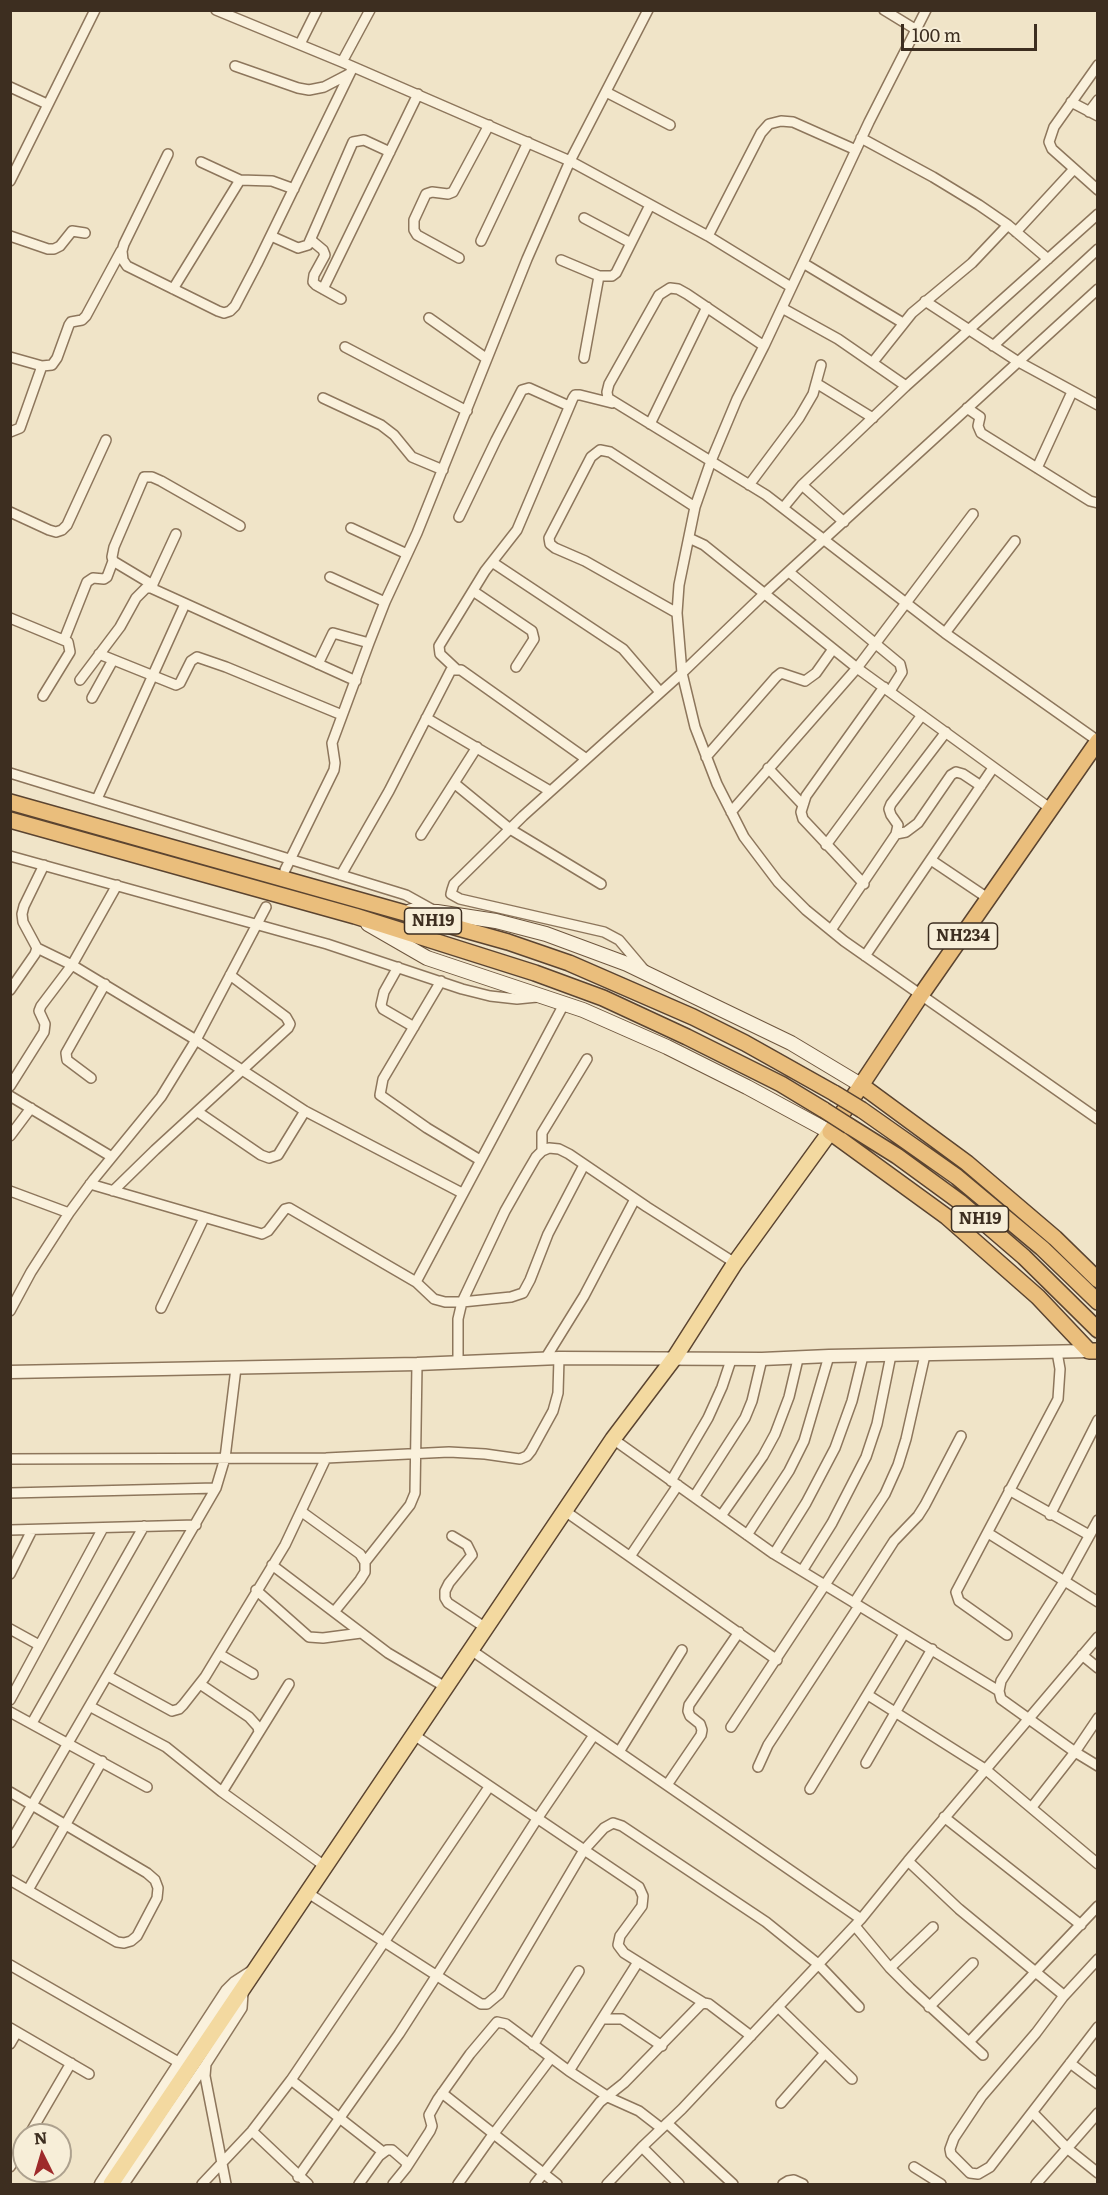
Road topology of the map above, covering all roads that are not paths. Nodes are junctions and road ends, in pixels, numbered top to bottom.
1 (95, 10) edge
2 (216, 10) edge
3 (317, 10) edge
4 (370, 10) edge
5 (648, 10) edge
6 (884, 10) edge
7 (926, 10) edge
8 (915, 29) junction
9 (300, 44) junction
10 (342, 62) junction
11 (1098, 65) edge
12 (235, 66) dead end
13 (351, 70) junction
14 (10, 87) edge
15 (606, 92) junction
16 (417, 94) junction
17 (1098, 99) edge
18 (1071, 102) junction
19 (47, 104) junction
20 (1093, 114) edge
21 (489, 125) junction
22 (670, 125) dead end
23 (861, 138) junction
24 (528, 142) junction
25 (856, 150) junction
26 (390, 152) junction
27 (168, 154) dead end
28 (570, 161) junction
29 (201, 162) dead end
30 (1074, 169) junction
31 (240, 180) junction
32 (10, 181) edge
33 (294, 189) junction
34 (1098, 190) edge
35 (650, 205) junction
36 (1098, 214) edge
37 (584, 218) dead end
38 (1008, 225) junction
39 (1016, 232) junction
40 (85, 233) dead end
41 (10, 236) edge
42 (271, 236) junction
43 (708, 236) junction
44 (310, 240) junction
45 (481, 241) dead end
46 (631, 243) junction
47 (1098, 249) edge
48 (122, 251) junction
49 (459, 258) dead end
50 (561, 260) dead end
51 (1048, 260) junction
52 (803, 263) junction
53 (599, 276) junction
54 (791, 287) junction
55 (173, 289) junction
56 (323, 289) junction
57 (1098, 289) edge
58 (341, 299) dead end
59 (925, 301) junction
60 (707, 307) junction
61 (782, 308) junction
62 (429, 318) dead end
63 (903, 323) junction
64 (968, 329) junction
65 (764, 346) junction
66 (993, 346) junction
67 (345, 347) dead end
68 (10, 357) edge
69 (584, 358) dead end
70 (487, 359) junction
71 (1017, 361) junction
72 (873, 362) junction
73 (821, 365) dead end
74 (42, 366) junction
75 (816, 383) junction
76 (906, 386) junction
77 (1072, 392) junction
78 (323, 398) dead end
79 (615, 403) junction
80 (1098, 405) edge
81 (569, 406) junction
82 (967, 408) junction
83 (467, 411) junction
84 (873, 418) junction
85 (650, 424) junction
86 (10, 432) edge
87 (106, 441) dead end
88 (711, 461) junction
89 (1037, 468) junction
90 (443, 470) junction
91 (749, 484) junction
92 (802, 485) junction
93 (1098, 503) edge
94 (695, 507) junction
95 (783, 508) junction
96 (10, 512) edge
97 (973, 514) dead end
98 (459, 517) dead end
99 (844, 522) junction
100 (240, 526) dead end
101 (351, 528) dead end
102 (176, 534) dead end
103 (689, 538) junction
104 (823, 540) junction
105 (1015, 541) dead end
106 (408, 554) junction
107 (113, 561) junction
108 (492, 562) junction
109 (789, 572) junction
110 (330, 577) dead end
111 (152, 587) junction
112 (473, 591) junction
113 (764, 594) junction
114 (386, 602) junction
115 (186, 604) junction
116 (907, 604) junction
117 (677, 613) junction
118 (10, 618) edge
119 (945, 633) junction
120 (64, 640) junction
121 (369, 643) junction
122 (875, 643) junction
123 (833, 649) junction
124 (99, 654) junction
125 (113, 660) junction
126 (318, 664) junction
127 (516, 667) dead end
128 (857, 668) junction
129 (456, 669) junction
130 (682, 673) junction
131 (154, 677) junction
132 (80, 680) dead end
133 (356, 681) junction
134 (887, 689) junction
135 (660, 692) junction
136 (43, 696) dead end
137 (92, 698) dead end
138 (922, 715) junction
139 (342, 716) junction
140 (426, 718) junction
141 (946, 732) junction
142 (1098, 741) edge
143 (477, 747) junction
144 (706, 757) junction
145 (585, 758) junction
146 (768, 768) junction
147 (993, 768) junction
148 (10, 773) edge
149 (454, 783) junction
150 (981, 786) junction
151 (550, 791) junction
152 (97, 799) junction
153 (10, 802) edge
154 (802, 804) junction
155 (1051, 809) junction
156 (731, 812) junction
157 (10, 820) edge
158 (510, 829) junction
159 (896, 834) junction
160 (421, 835) dead end
161 (826, 845) junction
162 (10, 856) edge
163 (291, 859) junction
164 (931, 860) junction
165 (44, 865) junction
166 (285, 870) dead end
167 (341, 875) junction
168 (601, 884) dead end
169 (864, 884) junction
170 (117, 885) junction
171 (989, 899) junction
172 (266, 907) dead end
173 (396, 910) junction
174 (437, 912) junction
175 (355, 916) junction
176 (257, 924) junction
177 (831, 930) junction
178 (36, 948) junction
179 (865, 956) junction
180 (72, 965) junction
181 (398, 967) junction
182 (648, 974) junction
183 (230, 975) junction
184 (441, 981) junction
185 (105, 984) junction
186 (10, 990) edge
187 (921, 995) junction
188 (543, 996) junction
189 (564, 1004) junction
190 (414, 1027) junction
191 (196, 1040) junction
192 (587, 1059) dead end
193 (243, 1071) junction
194 (91, 1078) dead end
195 (861, 1085) junction
196 (10, 1086) edge
197 (10, 1096) edge
198 (31, 1108) junction
199 (305, 1111) junction
200 (198, 1112) junction
201 (1098, 1119) edge
202 (830, 1132) junction
203 (10, 1136) edge
204 (542, 1151) junction
205 (112, 1157) junction
206 (480, 1160) junction
207 (584, 1165) junction
208 (90, 1184) junction
209 (10, 1191) edge
210 (113, 1191) junction
211 (462, 1193) junction
212 (635, 1199) junction
213 (69, 1213) junction
214 (204, 1218) junction
215 (735, 1263) junction
216 (1098, 1280) edge
217 (416, 1282) junction
218 (462, 1302) junction
219 (1098, 1302) edge
220 (161, 1308) dead end
221 (10, 1311) edge
222 (1098, 1330) edge
223 (1057, 1352) junction
224 (891, 1355) junction
225 (925, 1355) junction
226 (1095, 1355) edge
227 (829, 1356) junction
228 (863, 1356) junction
229 (559, 1358) junction
230 (675, 1358) junction
231 (544, 1359) junction
232 (762, 1359) junction
233 (798, 1359) junction
234 (731, 1360) junction
235 (458, 1362) junction
236 (417, 1364) junction
237 (236, 1368) junction
238 (10, 1372) edge
239 (1098, 1420) edge
240 (961, 1436) dead end
241 (613, 1438) junction
242 (416, 1454) junction
243 (225, 1458) junction
244 (326, 1458) junction
245 (10, 1459) edge
246 (674, 1483) junction
247 (216, 1488) junction
248 (1009, 1490) junction
249 (10, 1493) edge
250 (694, 1497) junction
251 (565, 1511) junction
252 (302, 1512) junction
253 (1050, 1515) junction
254 (721, 1516) junction
255 (1098, 1520) edge
256 (196, 1525) junction
257 (144, 1526) junction
258 (103, 1528) junction
259 (10, 1530) edge
260 (32, 1530) junction
261 (988, 1533) junction
262 (747, 1535) junction
263 (1089, 1535) junction
264 (452, 1536) dead end
265 (774, 1554) junction
266 (631, 1555) junction
267 (365, 1562) junction
268 (272, 1565) junction
269 (802, 1571) junction
270 (10, 1574) edge
271 (1065, 1580) junction
272 (825, 1585) junction
273 (256, 1590) junction
274 (1098, 1602) edge
275 (856, 1605) junction
276 (334, 1612) junction
277 (486, 1628) junction
278 (10, 1629) edge
279 (739, 1632) junction
280 (361, 1633) junction
281 (904, 1634) junction
282 (1007, 1635) dead end
283 (1098, 1637) edge
284 (39, 1646) junction
285 (932, 1649) junction
286 (471, 1650) junction
287 (682, 1650) dead end
288 (219, 1654) junction
289 (1082, 1655) junction
290 (777, 1660) junction
291 (1098, 1668) edge
292 (253, 1674) dead end
293 (108, 1676) junction
294 (200, 1684) junction
295 (289, 1684) dead end
296 (447, 1688) junction
297 (999, 1691) junction
298 (868, 1695) junction
299 (10, 1700) edge
300 (91, 1707) junction
301 (10, 1712) edge
302 (895, 1712) junction
303 (1027, 1718) junction
304 (1098, 1718) edge
305 (32, 1723) junction
306 (731, 1727) dead end
307 (259, 1732) junction
308 (594, 1735) junction
309 (414, 1736) junction
310 (69, 1743) junction
311 (619, 1752) junction
312 (1075, 1752) junction
313 (102, 1761) junction
314 (866, 1762) dead end
315 (1098, 1766) edge
316 (758, 1767) dead end
317 (985, 1769) junction
318 (667, 1785) junction
319 (147, 1787) dead end
320 (489, 1787) junction
321 (810, 1789) dead end
322 (10, 1792) edge
323 (222, 1792) junction
324 (33, 1804) junction
325 (1032, 1807) junction
326 (944, 1817) junction
327 (537, 1819) junction
328 (66, 1824) junction
329 (10, 1843) edge
330 (584, 1850) junction
331 (908, 1861) junction
332 (1098, 1863) edge
333 (326, 1867) junction
334 (10, 1880) edge
335 (28, 1890) junction
336 (308, 1893) junction
337 (1098, 1906) edge
338 (858, 1923) junction
339 (1081, 1925) junction
340 (933, 1927) dead end
341 (385, 1943) junction
342 (1098, 1959) edge
343 (638, 1962) junction
344 (973, 1963) dead end
345 (818, 1964) junction
346 (10, 1965) edge
347 (890, 1968) junction
348 (256, 1970) junction
349 (579, 1971) dead end
350 (1036, 1972) junction
351 (435, 1975) junction
352 (243, 1989) junction
353 (1063, 1997) junction
354 (705, 2003) junction
355 (487, 2004) junction
356 (778, 2007) junction
357 (859, 2007) dead end
358 (929, 2007) junction
359 (602, 2019) junction
360 (502, 2022) junction
361 (1098, 2027) edge
362 (14, 2030) edge
363 (751, 2036) junction
364 (969, 2042) junction
365 (10, 2044) edge
366 (533, 2044) junction
367 (662, 2046) junction
368 (825, 2053) junction
369 (983, 2055) dead end
370 (551, 2058) junction
371 (1071, 2062) junction
372 (71, 2063) junction
373 (180, 2063) junction
374 (206, 2064) junction
375 (569, 2071) junction
376 (89, 2074) dead end
377 (852, 2079) dead end
378 (291, 2080) junction
379 (1098, 2084) edge
380 (442, 2092) junction
381 (606, 2096) junction
382 (781, 2103) dead end
383 (1033, 2113) junction
384 (1098, 2113) edge
385 (339, 2120) junction
386 (36, 2123) edge
387 (664, 2126) junction
388 (252, 2131) junction
389 (493, 2134) junction
390 (642, 2147) junction
391 (1068, 2149) junction
392 (383, 2152) junction
393 (222, 2161) junction
394 (914, 2167) dead end
395 (406, 2168) junction
396 (1098, 2173) edge
397 (543, 2174) junction
398 (298, 2177) junction
399 (936, 2183) edge
400 (100, 2184) edge
401 (111, 2184) edge
402 (124, 2184) edge
403 (202, 2184) edge
404 (226, 2184) edge
405 (308, 2184) edge
406 (359, 2184) edge
407 (393, 2184) edge
408 (458, 2184) edge
409 (535, 2184) edge
410 (557, 2184) edge
411 (607, 2184) edge
412 (679, 2184) edge
413 (733, 2184) edge
414 (783, 2184) edge
415 (803, 2184) edge
416 (1036, 2184) edge

1 - 19 street
2 - 9 street
3 - 9 street
4 - 10 street
5 - 15 street
6 - 8 street
7 - 8 street
8 - 23 street
9 - 10 street
10 - 13 street
11 - 18 street
12 - 13 street
13 - 16 street
13 - 33 street
14 - 19 street
15 - 22 street
15 - 28 street
16 - 21 street
16 - 26 street
17 - 20 street
18 - 20 street
18 - 30 street
19 - 32 street
21 - 24 street
21 - 49 street
23 - 25 street
23 - 38 street
24 - 28 street
24 - 45 street
25 - 43 street
25 - 52 street
26 - 44 street
26 - 56 street
27 - 48 street
28 - 35 street
28 - 70 street
29 - 31 street
30 - 34 street
30 - 39 street
31 - 33 street
31 - 55 street
33 - 42 street
35 - 43 street
35 - 46 street
36 - 51 street
37 - 46 street
38 - 39 street
38 - 59 street
39 - 51 street
40 - 41 street
42 - 44 street
42 - 55 street
43 - 54 street
44 - 56 street
46 - 53 street
47 - 66 street
48 - 55 street
48 - 74 street
50 - 53 street
51 - 64 street
52 - 54 street
52 - 63 street
53 - 69 street
54 - 61 street
56 - 58 street
57 - 71 street
59 - 63 street
59 - 64 street
60 - 65 street
60 - 79 street
60 - 85 street
61 - 65 street
61 - 72 street
62 - 70 street
63 - 72 street
64 - 66 street
64 - 76 street
65 - 88 street
66 - 71 street
67 - 83 street
68 - 74 street
70 - 83 street
71 - 77 street
71 - 82 street
72 - 76 street
73 - 75 street
74 - 86 street
75 - 84 street
75 - 91 street
76 - 84 street
77 - 80 street
77 - 89 street
78 - 90 street
79 - 81 street
79 - 85 street
81 - 98 street
81 - 108 street
82 - 89 street
82 - 99 street
83 - 90 street
84 - 92 street
85 - 88 street
87 - 96 street
88 - 91 street
88 - 94 street
89 - 93 street
90 - 106 street
91 - 95 street
92 - 95 street
92 - 99 street
94 - 103 street
94 - 117 street
95 - 104 street
97 - 116 street
99 - 104 street
100 - 107 street
101 - 106 street
102 - 111 street
103 - 113 street
103 - 117 street
104 - 109 street
104 - 116 street
105 - 119 street
106 - 114 street
107 - 111 street
107 - 120 street
108 - 112 street
108 - 135 street
109 - 113 street
109 - 122 street
110 - 114 street
111 - 115 street
111 - 124 street
112 - 127 street
112 - 129 street
113 - 123 street
113 - 130 street
114 - 121 street
115 - 126 street
115 - 131 street
116 - 119 street
116 - 122 street
117 - 130 street
118 - 120 street
119 - 142 street
120 - 136 street
121 - 126 street
121 - 133 street
122 - 128 street
122 - 134 street
123 - 128 street
123 - 144 street
124 - 125 street
124 - 132 street
125 - 131 street
125 - 137 street
126 - 133 street
128 - 134 street
128 - 146 street
129 - 140 street
129 - 145 street
130 - 135 street
130 - 144 street
131 - 139 street
131 - 152 street
133 - 139 street
134 - 138 street
134 - 154 street
135 - 145 street
138 - 141 street
138 - 161 street
139 - 163 street
140 - 143 street
140 - 167 street
141 - 147 street
141 - 159 street
142 - 155 highway, NH234
143 - 149 street
143 - 151 street
144 - 156 street
145 - 151 street
146 - 154 street
146 - 156 street
147 - 150 street
147 - 155 street
148 - 152 street
149 - 158 street
149 - 160 street
150 - 159 street
150 - 164 street
151 - 158 street
152 - 163 street
153 - 173 highway, NH19
154 - 161 street
155 - 171 highway, NH234
156 - 177 street
157 - 175 highway, NH19
158 - 168 street
158 - 182 street
159 - 169 street
161 - 169 street
162 - 165 street
163 - 166 street
163 - 167 street
164 - 171 street
164 - 179 street
165 - 170 street
165 - 178 street
167 - 174 street
169 - 177 street
170 - 176 street
170 - 180 street
171 - 187 highway, NH234
172 - 176 street
173 - 174 main road
173 - 219 highway, NH19, bridge
174 - 182 main road
175 - 188 main road
175 - 222 highway, NH19, bridge
176 - 181 street
176 - 183 street
177 - 179 street
178 - 180 street
178 - 186 street
179 - 187 street
180 - 185 street
180 - 196 street
181 - 184 street
181 - 190 street
182 - 195 main road
183 - 191 street
183 - 193 street
184 - 188 street
184 - 190 street
185 - 191 street
185 - 194 street
187 - 195 highway, NH234
187 - 201 street
188 - 189 main road
189 - 202 main road
189 - 206 street
190 - 206 street
191 - 193 street
191 - 205 street
192 - 204 street
193 - 199 street
193 - 200 street
195 - 202 highway, NH234
195 - 216 highway
197 - 198 street
198 - 203 street
198 - 205 street
199 - 200 street
199 - 211 street
200 - 210 street
202 - 215 main road
202 - 226 highway
204 - 207 street
204 - 218 street
205 - 208 street
206 - 211 street
207 - 212 street
207 - 218 street
208 - 210 street
208 - 213 street
209 - 213 street
210 - 214 street
211 - 217 street
212 - 215 street
212 - 231 street
213 - 221 street
214 - 217 street
214 - 220 street
215 - 230 main road
217 - 218 street
218 - 235 street
223 - 225 street
223 - 226 street
223 - 248 street
224 - 225 street
224 - 228 street
224 - 269 street
225 - 272 street
227 - 228 street
227 - 233 street
227 - 262 street
228 - 265 street
229 - 230 street
229 - 231 street
229 - 242 street
230 - 234 street
230 - 241 main road
231 - 235 street
232 - 233 street
232 - 234 street
232 - 250 street
233 - 254 street
234 - 246 street
235 - 236 street
236 - 237 street
236 - 242 street
237 - 238 street
237 - 243 street
239 - 253 street
240 - 275 street
241 - 246 street
241 - 251 main road
242 - 244 street
242 - 267 street
243 - 244 street
243 - 245 street
243 - 247 street
244 - 252 street
246 - 250 street
246 - 266 street
247 - 249 street
247 - 256 street
248 - 253 street
248 - 261 street
250 - 254 street
251 - 266 street
251 - 277 main road
252 - 267 street
252 - 268 street
253 - 263 street
254 - 262 street
255 - 263 street
256 - 257 street
256 - 293 street
257 - 258 street
257 - 305 street
258 - 260 street
258 - 284 street
259 - 260 street
260 - 270 street
261 - 271 street
261 - 282 street
262 - 265 street
263 - 271 street
264 - 277 street
265 - 269 street
266 - 279 street
267 - 276 street
268 - 273 street
268 - 276 street
269 - 272 street
271 - 274 street
271 - 297 street
272 - 275 street
272 - 290 street
273 - 280 street
273 - 288 street
275 - 281 street
275 - 316 street
276 - 280 street
277 - 286 main road
278 - 284 street
279 - 290 street
279 - 318 street
280 - 296 street
281 - 285 street
281 - 298 street
283 - 289 street
284 - 299 street
285 - 297 street
285 - 302 street
286 - 296 main road
286 - 308 street
287 - 311 street
288 - 292 street
288 - 294 street
289 - 291 street
289 - 303 street
290 - 306 street
293 - 294 street
293 - 300 street
294 - 307 street
295 - 307 street
296 - 309 main road
297 - 303 street
298 - 302 street
298 - 321 street
300 - 310 street
300 - 323 street
301 - 305 street
302 - 314 street
302 - 317 street
303 - 312 street
303 - 317 street
304 - 312 street
305 - 310 street
307 - 323 street
308 - 311 street
308 - 327 street
309 - 320 street
309 - 333 main road
310 - 313 street
310 - 324 street
311 - 318 street
312 - 315 street
312 - 325 street
313 - 319 street
313 - 328 street
317 - 325 street
317 - 326 street
318 - 338 street
320 - 327 street
320 - 341 street
322 - 324 street
323 - 333 street
324 - 328 street
324 - 329 street
325 - 332 street
326 - 331 street
326 - 339 street
327 - 330 street
327 - 351 street
328 - 335 street
328 - 335 street
330 - 343 street
330 - 345 street
330 - 355 street
331 - 338 street
331 - 350 street
333 - 336 main road
334 - 335 street
336 - 341 street
336 - 348 main road
337 - 339 street
338 - 345 street
338 - 347 street
339 - 350 street
340 - 347 street
341 - 351 street
341 - 378 street
342 - 353 street
343 - 354 street
343 - 359 street
344 - 358 street
345 - 356 street
345 - 357 street
346 - 373 street
347 - 358 street
348 - 352 main road
348 - 373 street
349 - 366 street
350 - 353 street
350 - 364 street
351 - 355 street
351 - 385 street
352 - 374 street
352 - 401 main road
353 - 383 street
354 - 363 street
354 - 367 street
355 - 360 street
356 - 363 street
356 - 368 street
358 - 364 street
359 - 367 street
359 - 375 street
360 - 366 street
360 - 380 street
361 - 371 street
362 - 365 street
362 - 372 street
363 - 387 street
364 - 369 street
366 - 370 street
367 - 381 street
368 - 377 street
368 - 382 street
370 - 375 street
370 - 389 street
371 - 379 street
371 - 383 street
372 - 376 street
372 - 386 street
373 - 400 street
374 - 393 street
374 - 402 street
375 - 381 street
378 - 385 street
378 - 388 street
380 - 389 street
380 - 395 street
381 - 387 street
381 - 397 street
383 - 391 street
384 - 391 street
385 - 392 street
385 - 398 street
387 - 390 street
387 - 413 street
388 - 393 street
388 - 398 street
389 - 397 street
389 - 408 street
390 - 411 street
390 - 412 street
391 - 396 street
391 - 416 street
392 - 395 street
392 - 406 street
393 - 403 street
393 - 404 street
394 - 399 street
395 - 407 street
397 - 409 street
397 - 410 street
398 - 405 street
414 - 415 street

